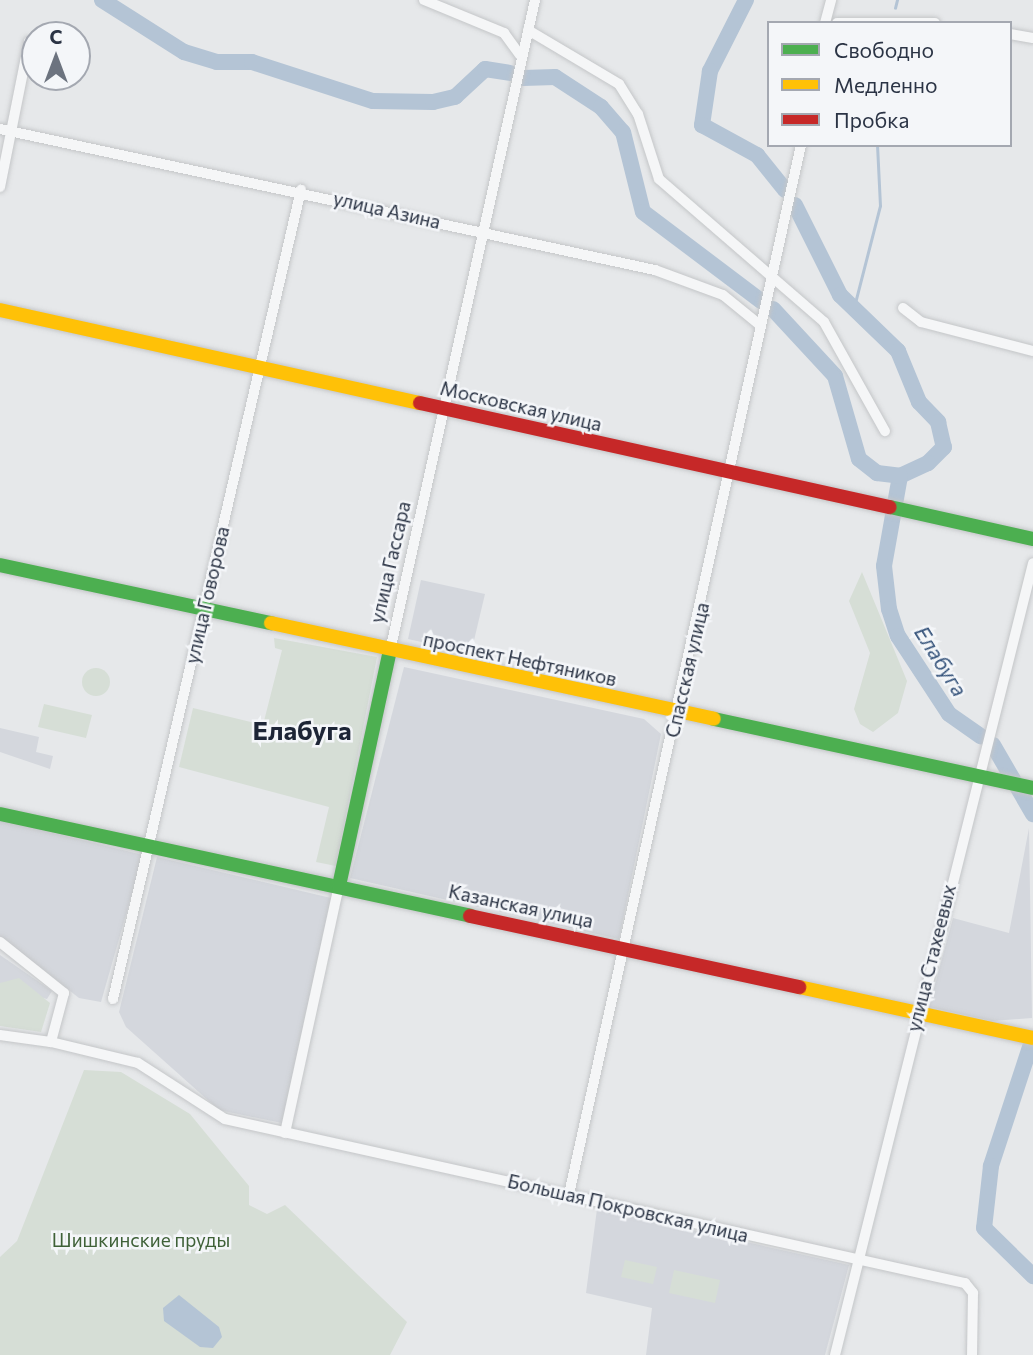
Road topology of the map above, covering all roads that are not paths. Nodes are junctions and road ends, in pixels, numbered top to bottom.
1 (424, 0) edge
2 (535, 0) edge
3 (831, 0) edge
4 (826, 21) edge
5 (528, 30) junction
6 (1012, 34) edge
7 (1033, 38) edge
8 (520, 55) junction
9 (21, 71) edge
10 (5, 130) edge
11 (801, 147) edge
12 (0, 187) edge
13 (301, 190) junction
14 (485, 232) junction
15 (775, 276) junction
16 (903, 308) dead end
17 (0, 310) edge
18 (761, 326) junction
19 (1033, 351) edge
20 (259, 367) junction
21 (444, 409) junction
22 (885, 431) dead end
23 (731, 473) junction
24 (1033, 539) edge
25 (1033, 563) edge
26 (0, 565) edge
27 (204, 609) junction
28 (390, 651) junction
29 (677, 711) junction
30 (978, 775) junction
31 (1033, 788) edge
32 (0, 814) edge
33 (149, 849) junction
34 (339, 886) junction
35 (0, 942) edge
36 (626, 949) junction
37 (113, 999) dead end
38 (918, 1012) junction
39 (0, 1035) edge
40 (1033, 1038) edge
41 (51, 1042) junction
42 (285, 1133) junction
43 (569, 1194) junction
44 (859, 1262) junction
45 (835, 1355) edge
46 (972, 1355) edge

1 - 8 street
2 - 5 street, улица Гассара
3 - 4 street
5 - 8 street, улица Гассара
5 - 15 street
6 - 7 street
8 - 14 street, улица Гассара
9 - 10 street
10 - 12 street
10 - 13 street, улица Азина
11 - 15 street, Спасская улица
13 - 14 street, улица Азина
13 - 20 street, улица Говорова
14 - 18 street, улица Азина
14 - 21 street, улица Гассара
15 - 18 street, Спасская улица
15 - 22 street
16 - 19 street
17 - 20 main road, Московская улица
18 - 23 street, Спасская улица
20 - 21 main road, Московская улица
20 - 27 street, улица Говорова
21 - 23 main road, Московская улица
21 - 28 street, улица Гассара
23 - 24 main road, Московская улица
23 - 29 street, Спасская улица
25 - 30 street, улица Стахеевых
26 - 27 main road, проспект Нефтяников
27 - 28 main road, проспект Нефтяников
27 - 33 street, улица Говорова
28 - 29 main road, проспект Нефтяников
28 - 34 main road, улица Гассара
29 - 30 main road, проспект Нефтяников
29 - 36 street, Спасская улица
30 - 31 main road, проспект Нефтяников
30 - 38 street, улица Стахеевых
32 - 33 main road, Казанская улица
33 - 34 main road, Казанская улица
33 - 37 street, улица Говорова
34 - 36 main road, Казанская улица
34 - 42 street, улица Гассара
35 - 41 street
36 - 38 main road, Казанская улица
36 - 43 street, Спасская улица
38 - 40 main road, Казанская улица
38 - 44 street, улица Стахеевых
39 - 41 street, Большая Покровская улица
41 - 42 street, Большая Покровская улица
42 - 43 street, Большая Покровская улица
43 - 44 street, Большая Покровская улица
44 - 45 street, улица Стахеевых
44 - 46 street, Большая Покровская улица

